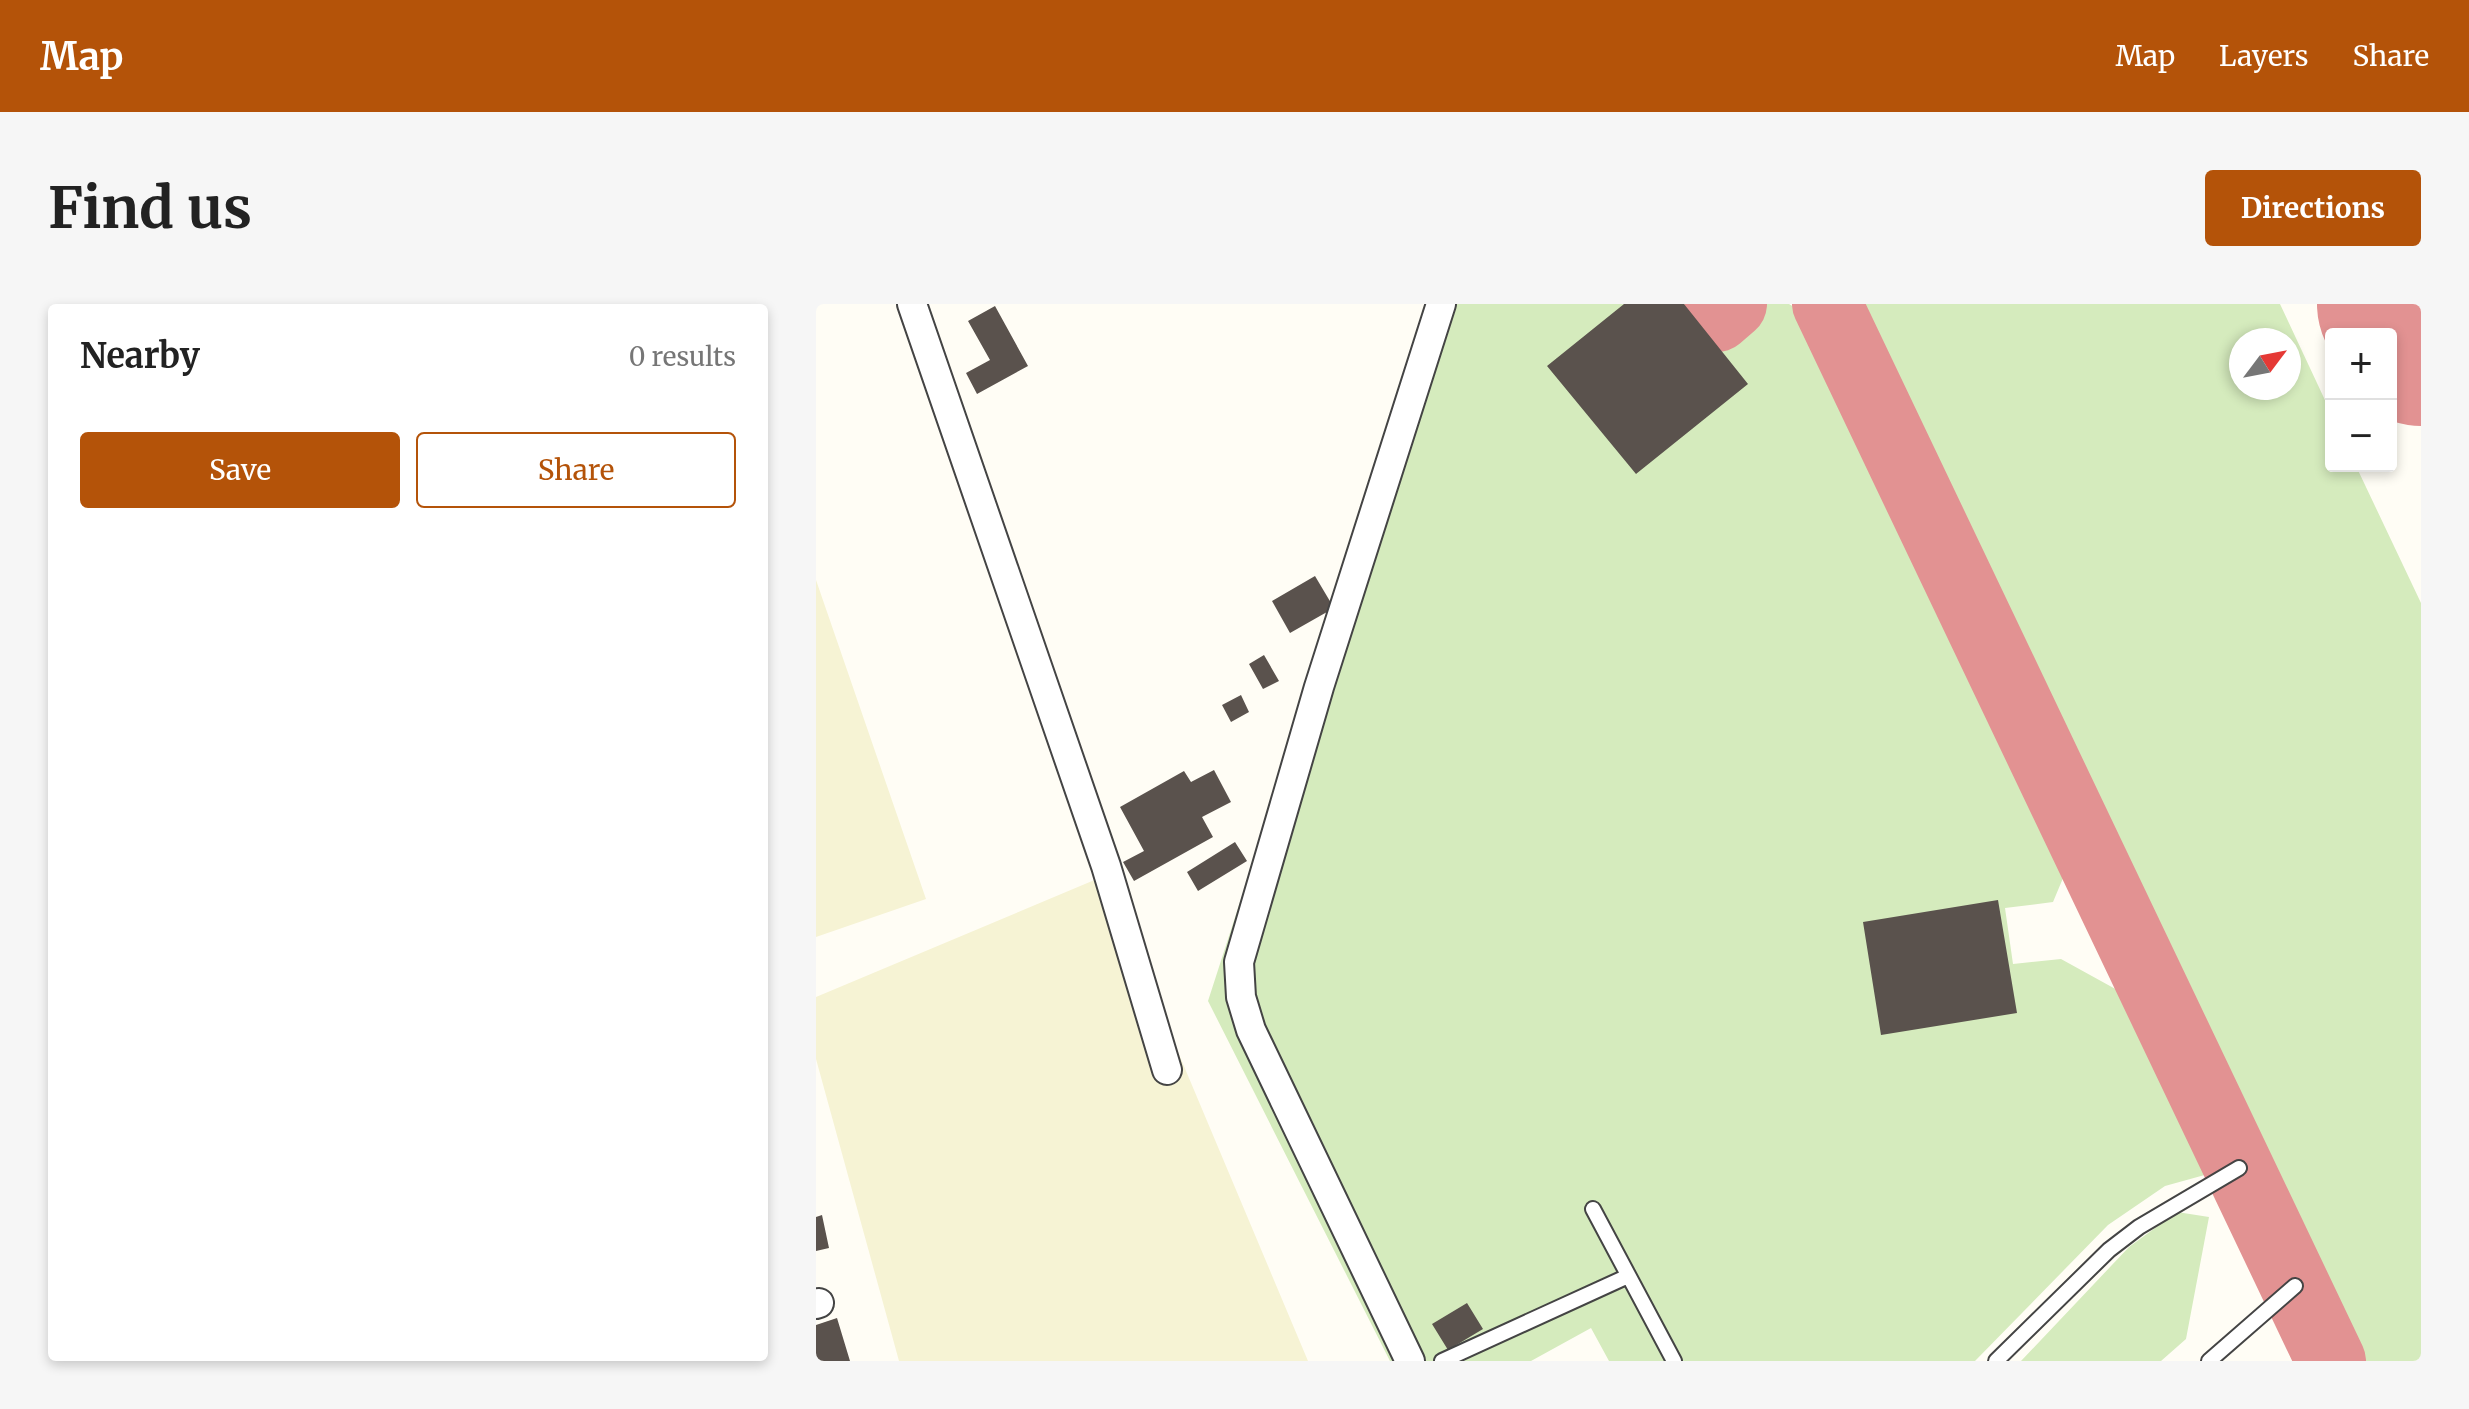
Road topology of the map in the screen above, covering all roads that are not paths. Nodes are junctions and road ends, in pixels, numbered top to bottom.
1 (912, 304) edge
2 (1441, 304) edge
3 (1167, 1070) dead end
4 (2239, 1168) dead end
5 (1593, 1209) dead end
6 (1626, 1277) junction
7 (2295, 1286) dead end
8 (1410, 1361) edge
9 (1442, 1361) edge
10 (1674, 1361) edge
11 (1996, 1361) edge
12 (2209, 1361) edge

1 - 3 street
2 - 8 street
4 - 11 lane
5 - 6 lane
6 - 9 lane
6 - 10 lane
7 - 12 lane

